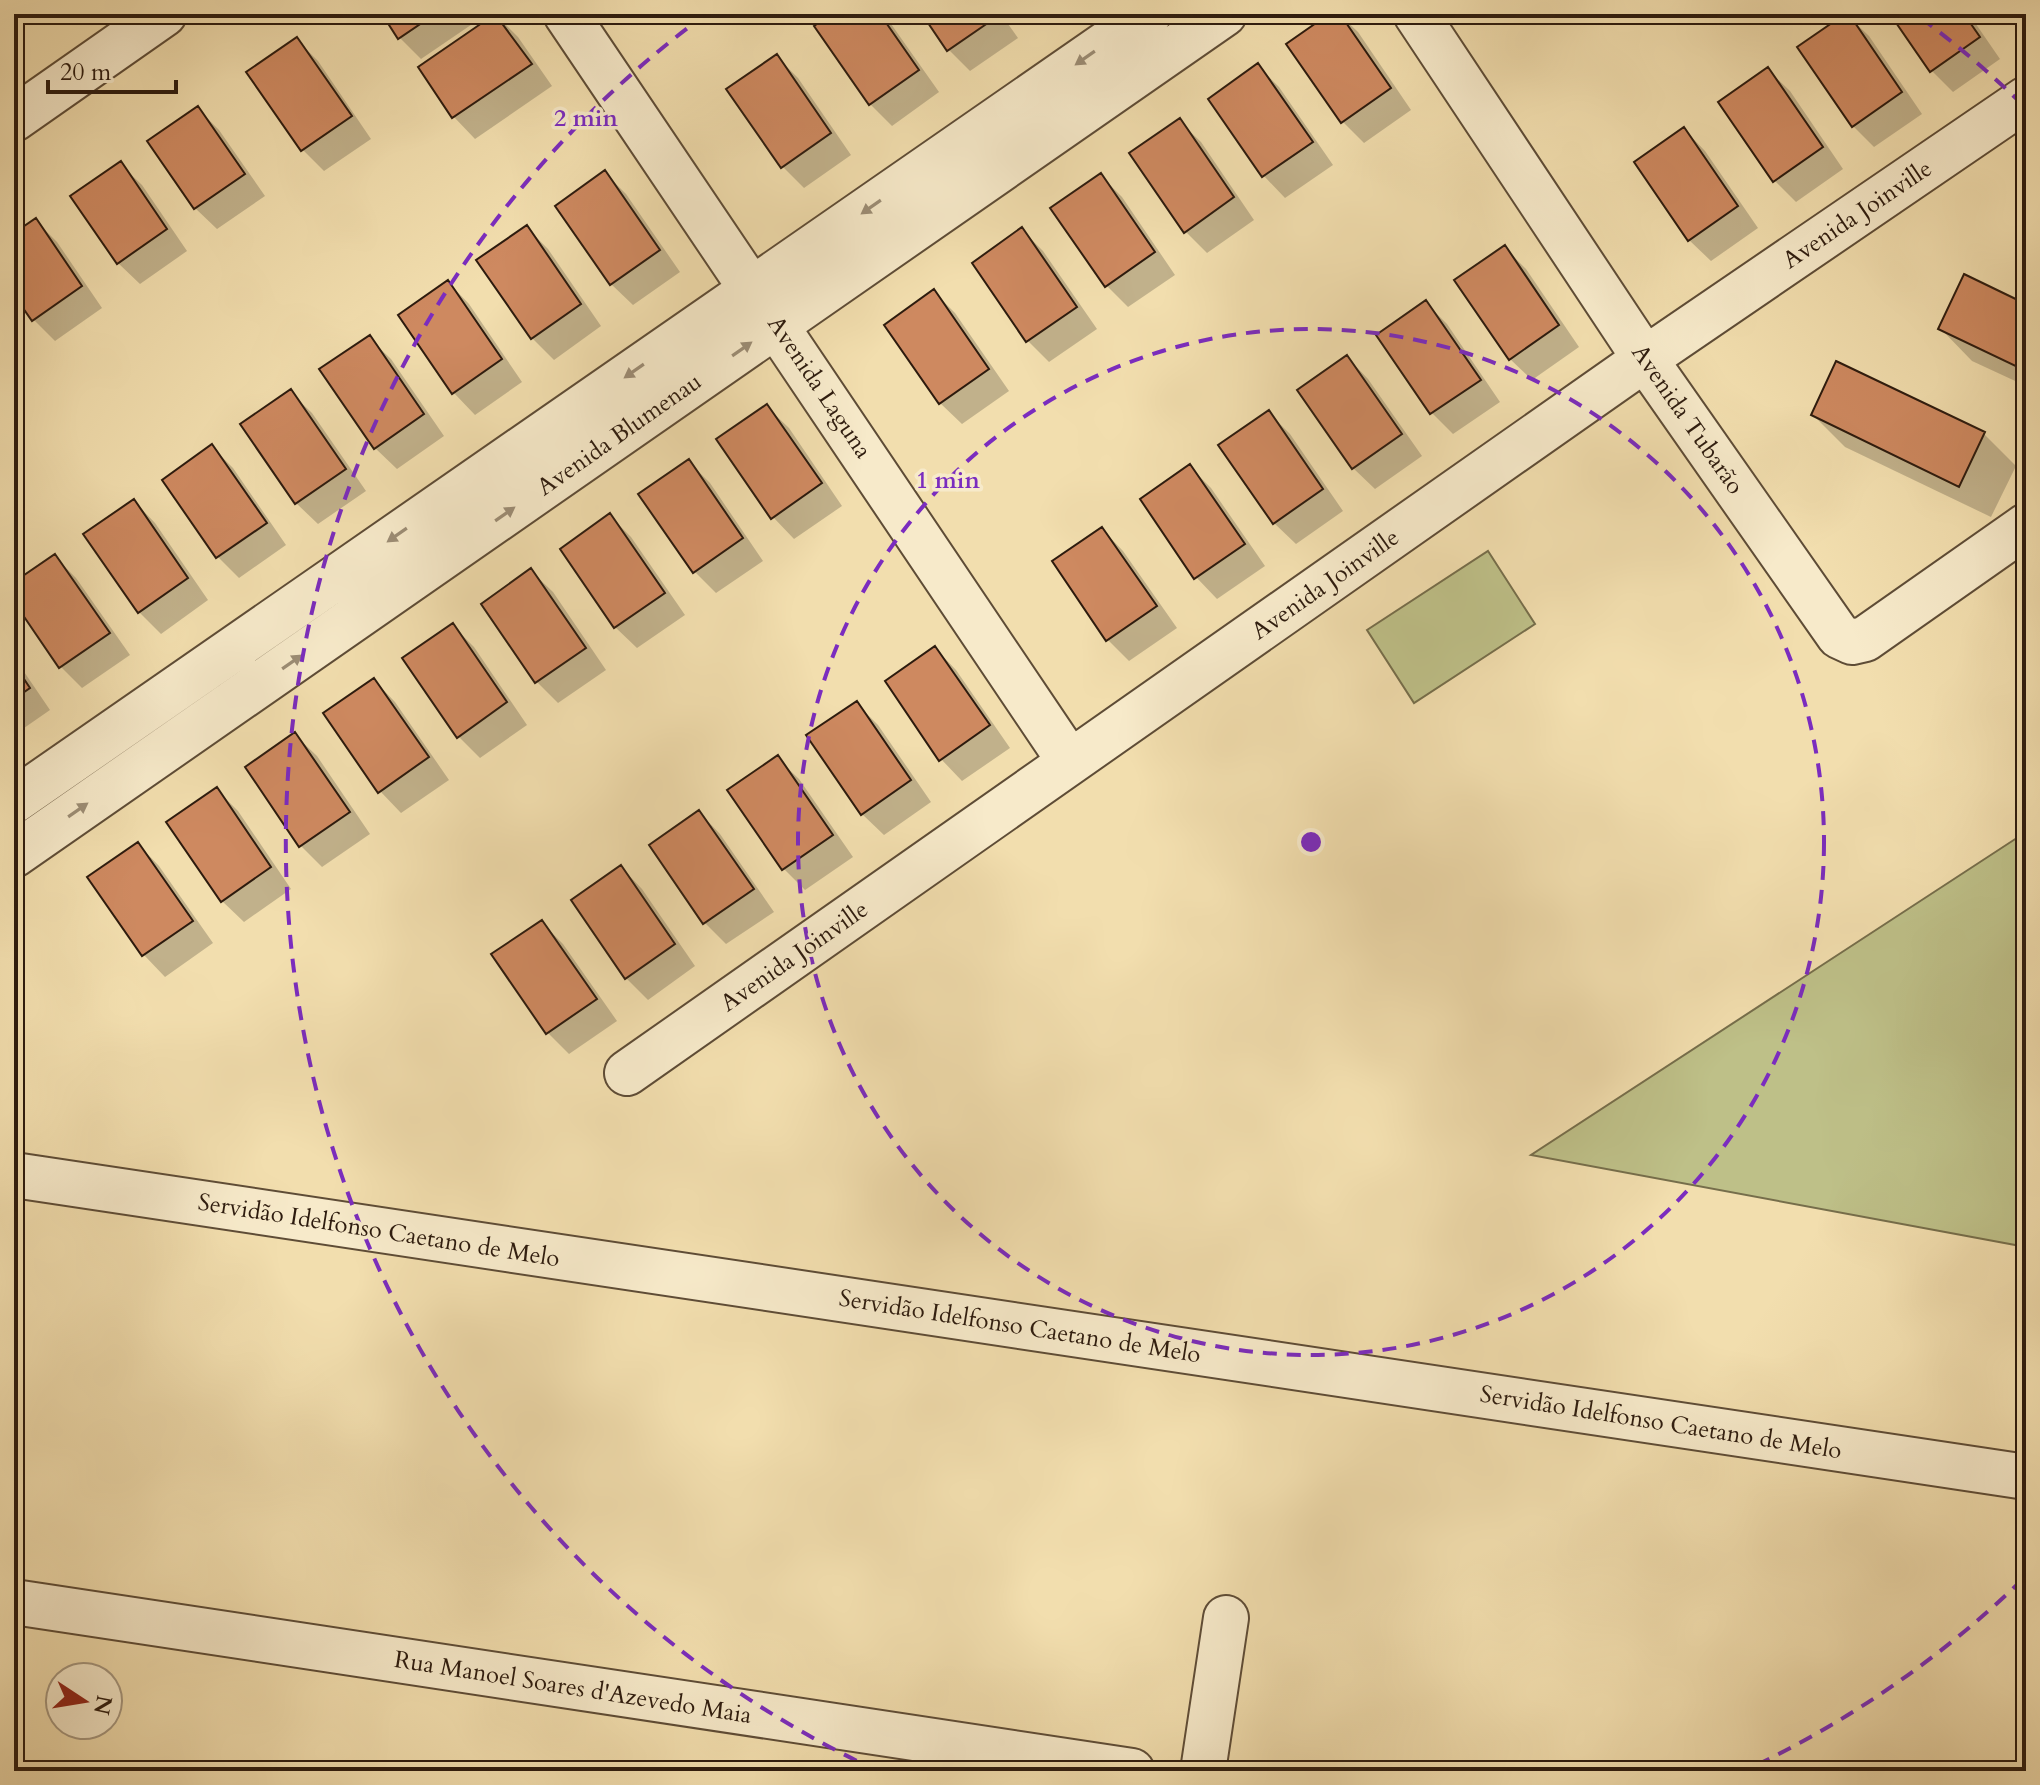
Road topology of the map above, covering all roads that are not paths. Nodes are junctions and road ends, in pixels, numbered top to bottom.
1 (164, 14) edge
2 (566, 14) edge
3 (1149, 14) edge
4 (1224, 14) edge
5 (1416, 14) edge
6 (2026, 99) edge
7 (14, 119) edge
8 (753, 288) junction
9 (778, 324) junction
10 (1645, 359) junction
11 (2026, 526) edge
12 (1070, 762) junction
13 (14, 801) edge
14 (14, 855) edge
15 (627, 1073) dead end
16 (14, 1175) edge
17 (2026, 1477) edge
18 (14, 1602) edge
19 (1226, 1618) dead end
20 (1132, 1771) edge
21 (1203, 1771) edge

1 - 7 street
2 - 8 street, Avenida Laguna
3 -> 8 street, Avenida Blumenau
4 - 9 street, Avenida Blumenau
5 - 10 street, Avenida Tubarão
6 - 10 street, Avenida Joinville
8 - 9 street, Avenida Laguna
8 -> 13 street, Avenida Blumenau
9 - 12 street, Avenida Laguna
14 -> 9 street, Avenida Blumenau
10 - 11 street, Avenida Tubarão
10 - 12 street, Avenida Joinville
12 - 15 street, Avenida Joinville
16 - 17 street, Servidão Idelfonso Caetano de Melo
18 - 20 street, Rua Manoel Soares d'Azevedo Maia
19 - 21 street

